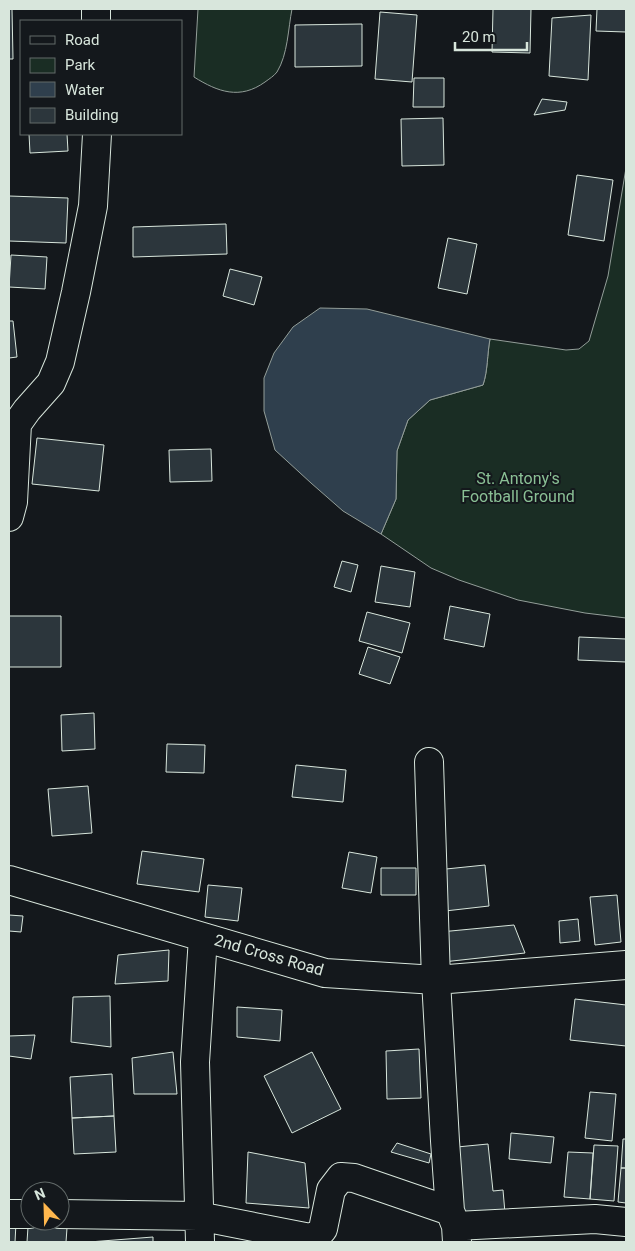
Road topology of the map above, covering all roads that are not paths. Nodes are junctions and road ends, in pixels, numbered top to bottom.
1 (97, 135) edge
2 (10, 507) edge
3 (429, 762) dead end
4 (9, 880) edge
5 (203, 937) junction
6 (626, 965) edge
7 (436, 980) junction
8 (70, 1215) edge
9 (626, 1222) edge
10 (454, 1226) edge
11 (199, 1229) edge

1 - 2 street
3 - 7 street
4 - 5 street, 2nd Cross Road
5 - 7 street, 2nd Cross Road
5 - 11 street
6 - 7 street, 2nd Cross Road
7 - 10 street
8 - 11 street
9 - 10 street
10 - 11 street

